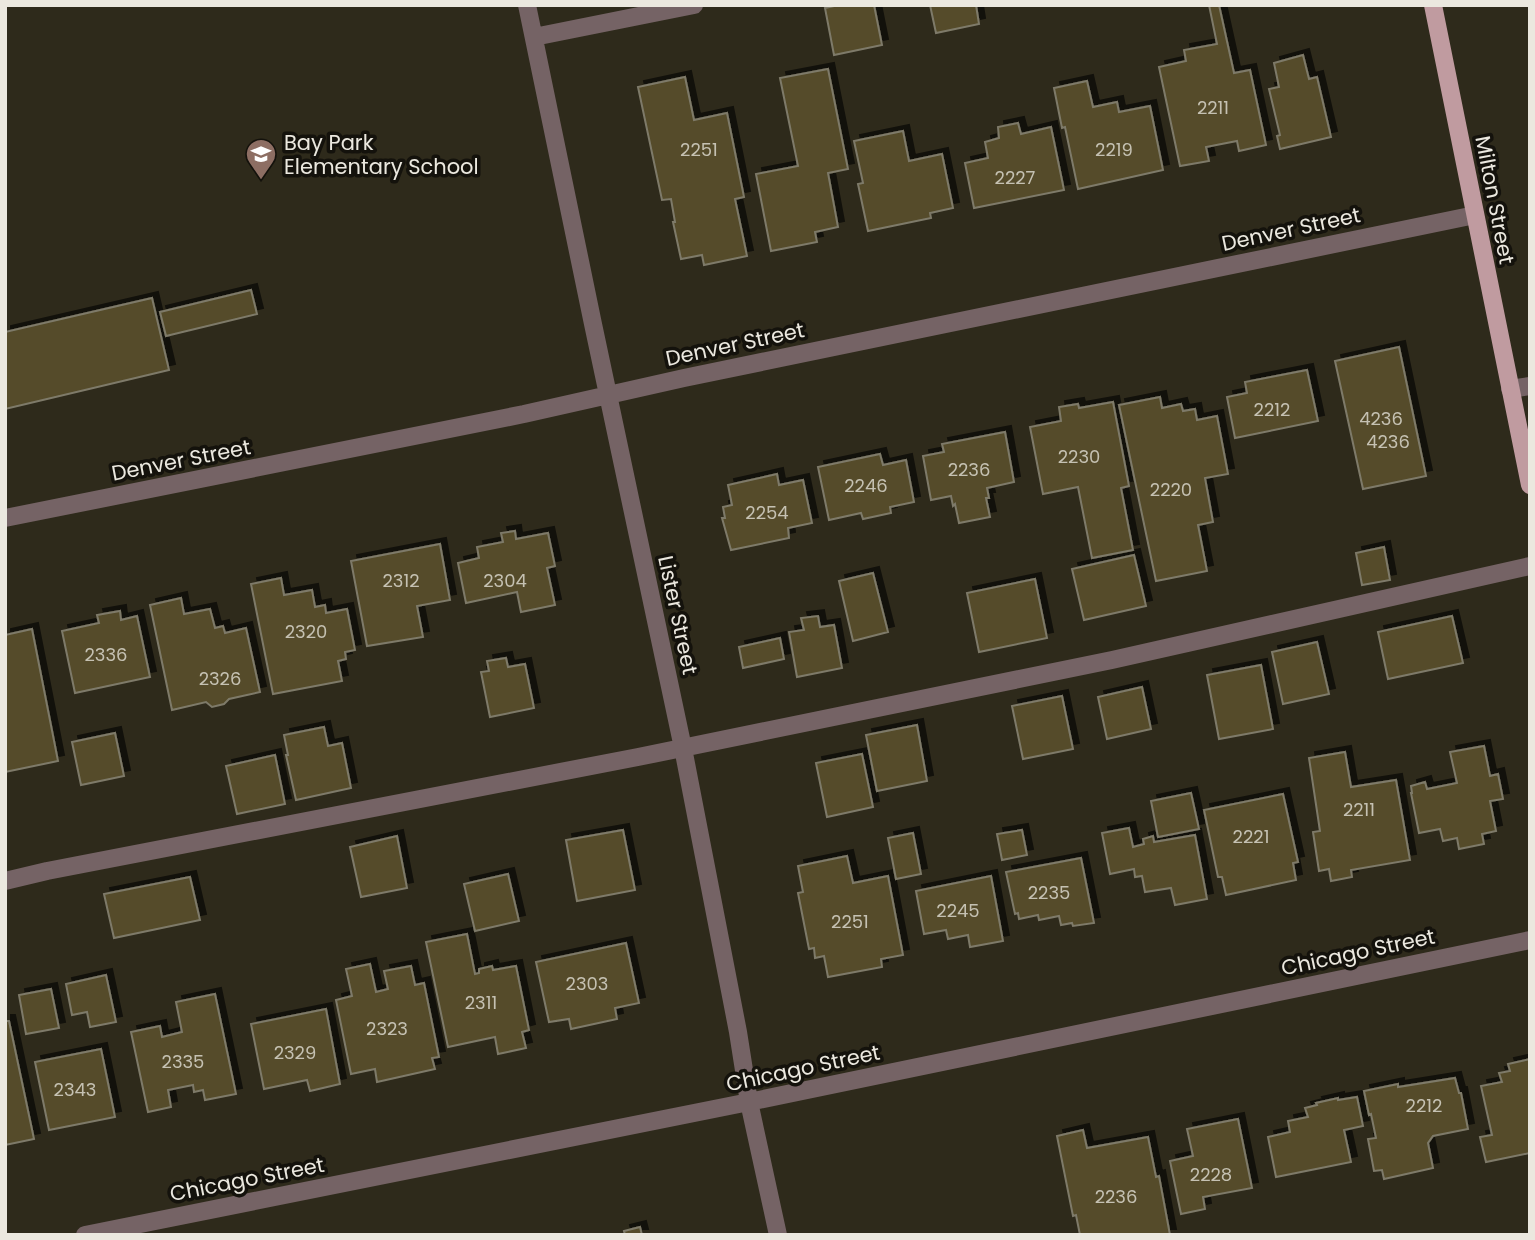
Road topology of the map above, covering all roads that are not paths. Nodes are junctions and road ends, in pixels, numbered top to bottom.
1 (527, 5) edge
2 (694, 5) edge
3 (1433, 5) edge
4 (534, 37) junction
5 (1475, 215) junction
6 (1530, 386) edge
7 (1510, 390) junction
8 (609, 395) junction
9 (1530, 485) edge
10 (5, 518) edge
11 (1530, 566) edge
12 (683, 748) junction
13 (5, 881) edge
14 (1530, 940) edge
15 (749, 1102) junction
16 (85, 1235) edge
17 (778, 1235) edge

1 - 4 street, Lister Street
2 - 4 street
3 - 5 main road, Milton Street
4 - 8 street, Lister Street
5 - 7 main road, Milton Street
5 - 8 street, Denver Street
6 - 7 street
7 - 9 main road, Milton Street
8 - 10 street, Denver Street
8 - 12 street, Lister Street
11 - 12 street
12 - 13 street
12 - 15 street, Lister Street
14 - 15 street, Chicago Street
15 - 16 street, Chicago Street
15 - 17 street, Lister Street

